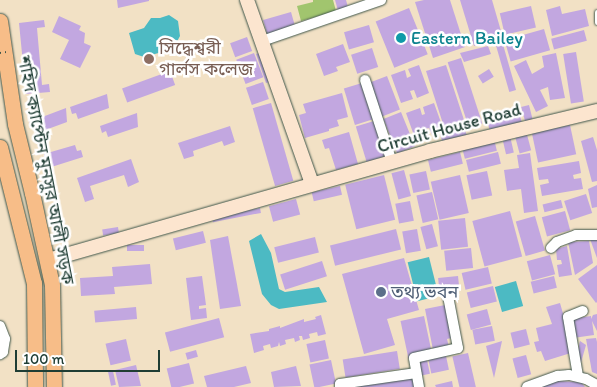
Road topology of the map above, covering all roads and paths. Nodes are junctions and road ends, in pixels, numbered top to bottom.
1 (247, 0) edge
2 (381, 0) edge
3 (597, 12) edge
4 (0, 21) edge
5 (597, 22) edge
6 (262, 41) junction
7 (6, 52) dead end
8 (0, 53) edge
9 (365, 80) dead end
10 (597, 111) edge
11 (0, 147) edge
12 (392, 162) junction
13 (312, 184) junction
14 (597, 235) edge
15 (551, 248) dead end
16 (48, 260) junction
17 (447, 291) dead end
18 (583, 311) dead end
19 (0, 326) edge
20 (0, 354) edge
21 (416, 373) junction
22 (578, 376) junction
23 (597, 385) edge
24 (35, 387) edge
25 (54, 387) edge
26 (340, 387) edge
27 (419, 387) edge
28 (527, 387) edge

1 - 6 street
2 - 6 street
3 - 5 lane
4 - 16 main road, শহিদ ক্যাপ্টেন মুনসুর আলী সড়ক
6 - 13 street
7 - 8 path, bridge
9 - 12 street
10 - 12 street, Circuit House Road
11 - 24 main road, শহিদ ক্যাপ্টেন মুনসুর আলী সড়ক
12 - 13 street, Circuit House Road
13 - 16 street, Circuit House Road
14 - 15 street
16 - 25 main road, শহিদ ক্যাপ্টেন মুনসুর আলী সড়ক
17 - 21 street
18 - 22 street
19 - 20 street
21 - 26 street
21 - 27 street
22 - 23 street
22 - 28 street

